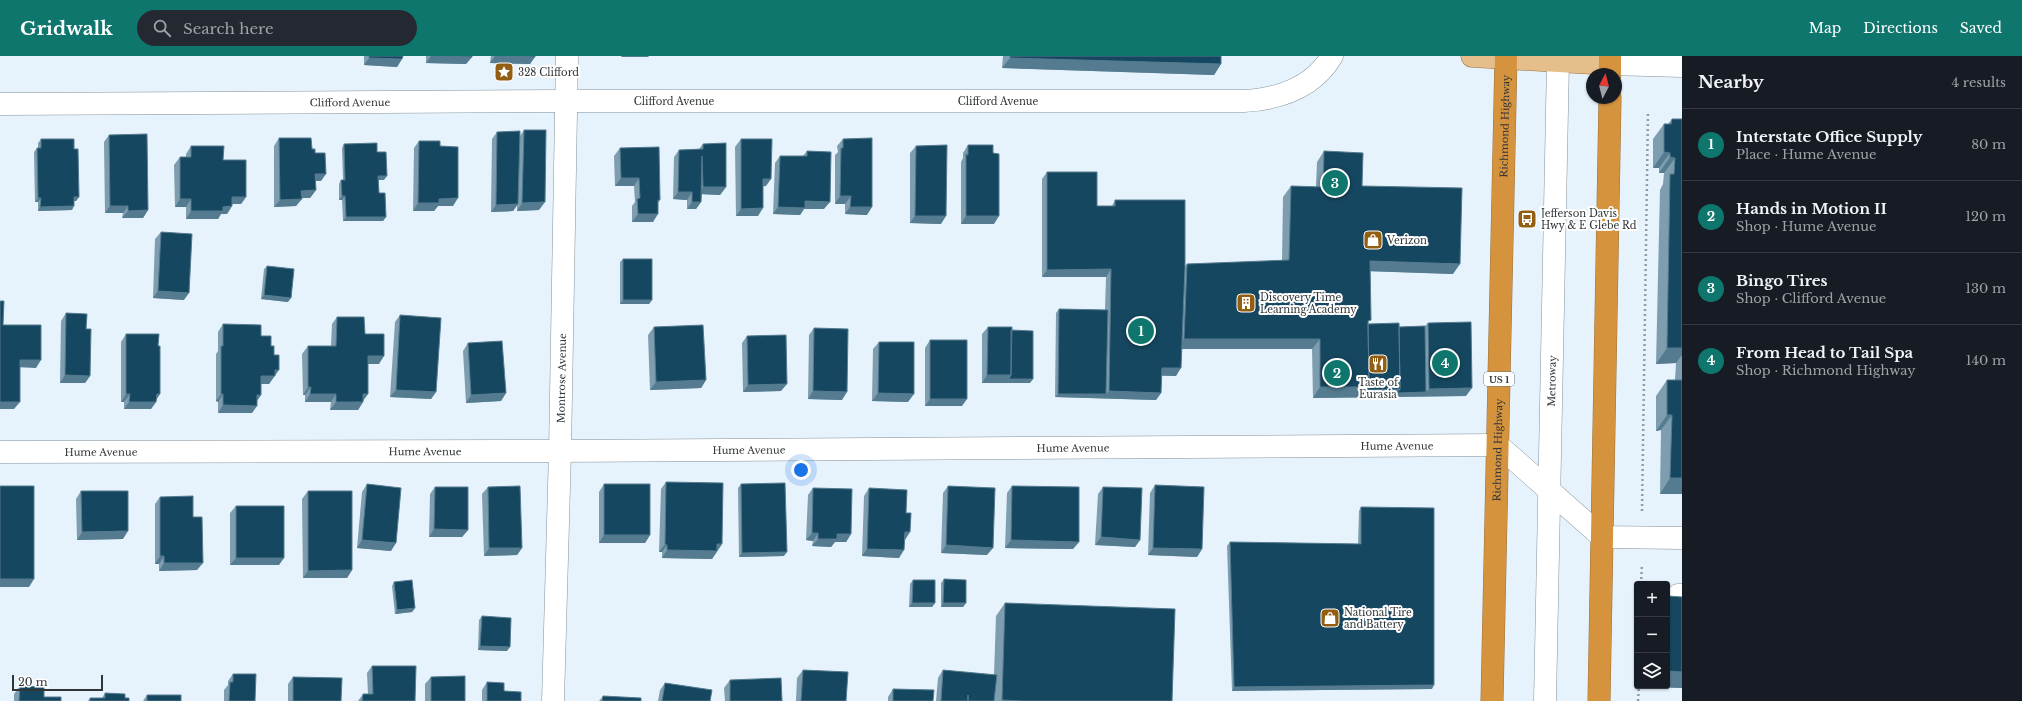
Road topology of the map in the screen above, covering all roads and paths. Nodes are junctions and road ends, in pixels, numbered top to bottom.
1 (567, 56) edge
2 (1332, 56) edge
3 (1472, 56) edge
4 (1506, 57) edge
5 (1558, 61) junction
6 (1610, 65) edge
7 (1682, 66) edge
8 (566, 100) junction
9 (0, 104) edge
10 (1610, 104) edge
11 (1648, 112) dead end
12 (1498, 445) junction
13 (560, 451) junction
14 (0, 452) edge
15 (1550, 491) junction
16 (1602, 537) junction
17 (1643, 538) junction
18 (1682, 538) edge
19 (1641, 581) edge
20 (1639, 689) edge
21 (553, 701) edge
22 (1492, 701) edge
23 (1545, 701) edge
24 (1599, 701) edge
25 (1638, 701) edge

1 - 8 street, Montrose Avenue
2 - 8 street, Clifford Avenue
3 - 4 main road
4 - 5 main road
4 - 12 highway, Richmond Highway / US 1
5 - 6 main road
5 - 15 street, Metroway
6 - 7 street
8 - 9 street, Clifford Avenue
8 - 13 street, Montrose Avenue
10 - 16 highway
11 - 17 path
12 - 13 street, Hume Avenue
12 - 15 street
12 - 22 highway, Richmond Highway / US 1
13 - 14 street, Hume Avenue
13 - 21 street, Montrose Avenue
15 - 16 street
15 - 23 street, Metroway
16 - 17 street
16 - 24 highway
17 - 18 street
17 - 19 path
20 - 25 path

